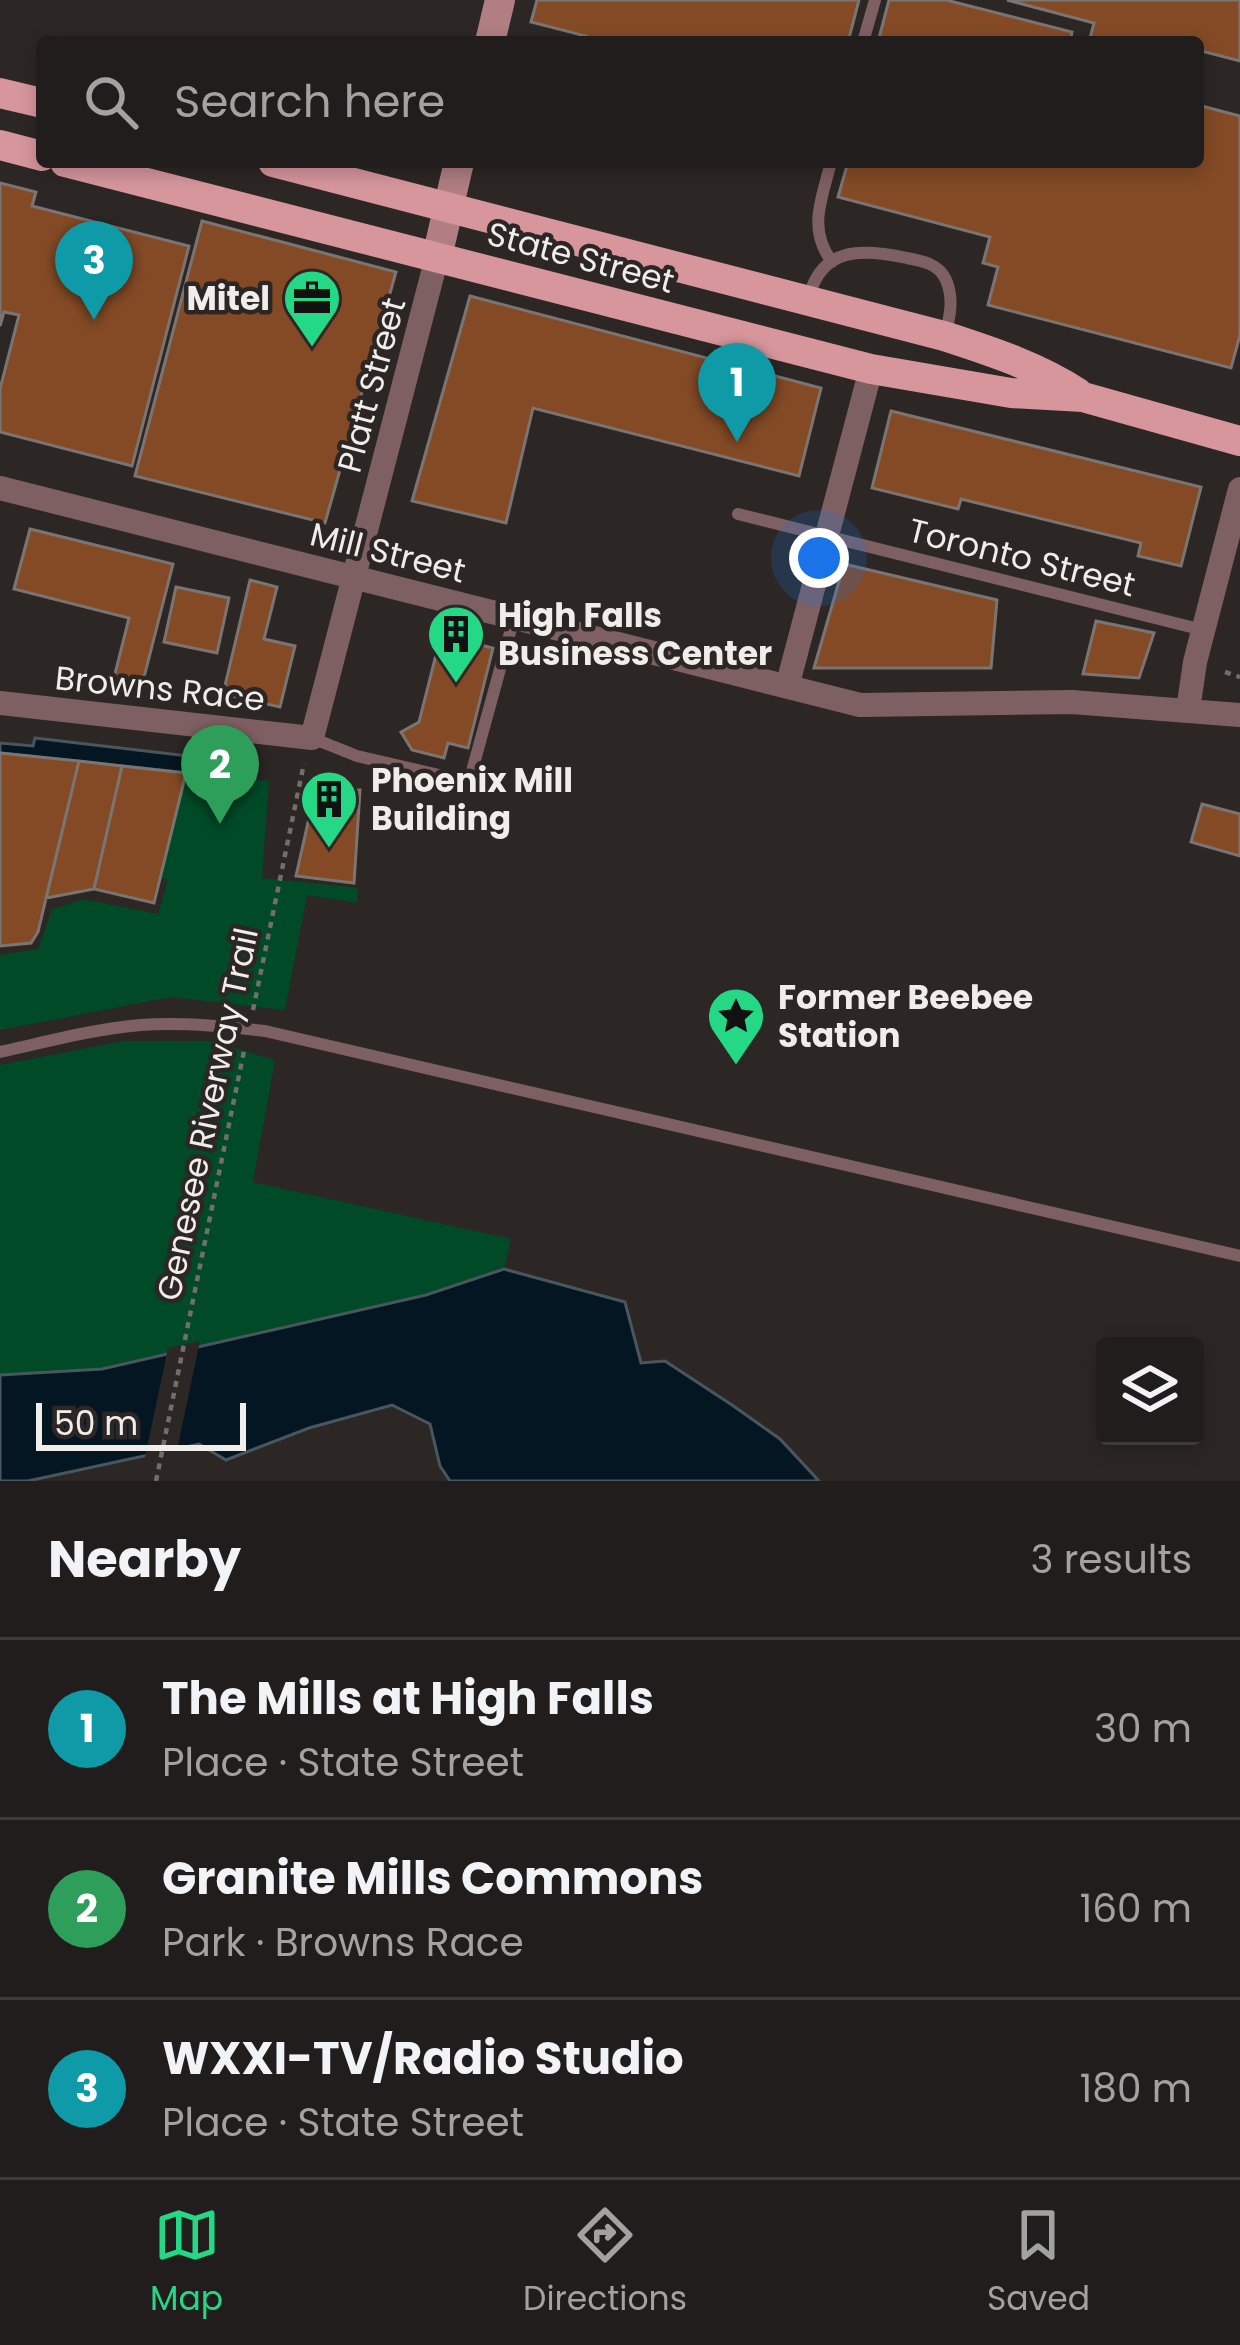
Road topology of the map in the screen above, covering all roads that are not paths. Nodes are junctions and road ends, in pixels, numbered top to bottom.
1 (500, 0) edge
2 (875, 0) edge
3 (491, 36) edge
4 (865, 36) edge
5 (1, 86) edge
6 (36, 101) edge
7 (0, 146) edge
8 (36, 155) edge
9 (88, 168) edge
10 (297, 168) edge
11 (458, 168) edge
12 (830, 168) edge
13 (448, 206) junction
14 (437, 257) junction
15 (832, 262) junction
16 (808, 300) junction
17 (944, 336) junction
18 (871, 369) junction
19 (1083, 397) junction
20 (1240, 441) edge
21 (0, 488) edge
22 (1240, 489) edge
23 (738, 514) dead end
24 (1235, 526) edge
25 (827, 536) junction
26 (354, 578) junction
27 (514, 618) junction
28 (1203, 630) junction
29 (787, 687) junction
30 (0, 703) edge
31 (1188, 710) junction
32 (1240, 715) edge
33 (309, 748) junction
34 (0, 1052) edge
35 (1240, 1256) edge

1 - 3 main road
2 - 4 lane
5 - 6 main road
7 - 8 main road
9 - 14 main road, State Street
10 - 13 main road, State Street
11 - 13 main road
12 - 15 lane
13 - 14 main road
13 - 16 main road, State Street
14 - 18 main road, State Street
14 - 26 street, Platt Street
15 - 16 lane
15 - 17 lane
16 - 17 main road, State Street
17 - 19 main road, State Street
18 - 19 main road, State Street
18 - 25 street
19 - 20 main road, State Street
21 - 26 street, Mill Street
22 - 24 street
23 - 25 lane, Toronto Street
24 - 28 street
25 - 28 lane, Toronto Street
25 - 29 street
26 - 27 street, Mill Street
26 - 33 street, Platt Street
27 - 29 street, Mill Street
27 - 33 lane
28 - 31 street
29 - 31 street, Mill Street
30 - 33 street, Browns Race
31 - 32 street, Mill Street
34 - 35 lane

